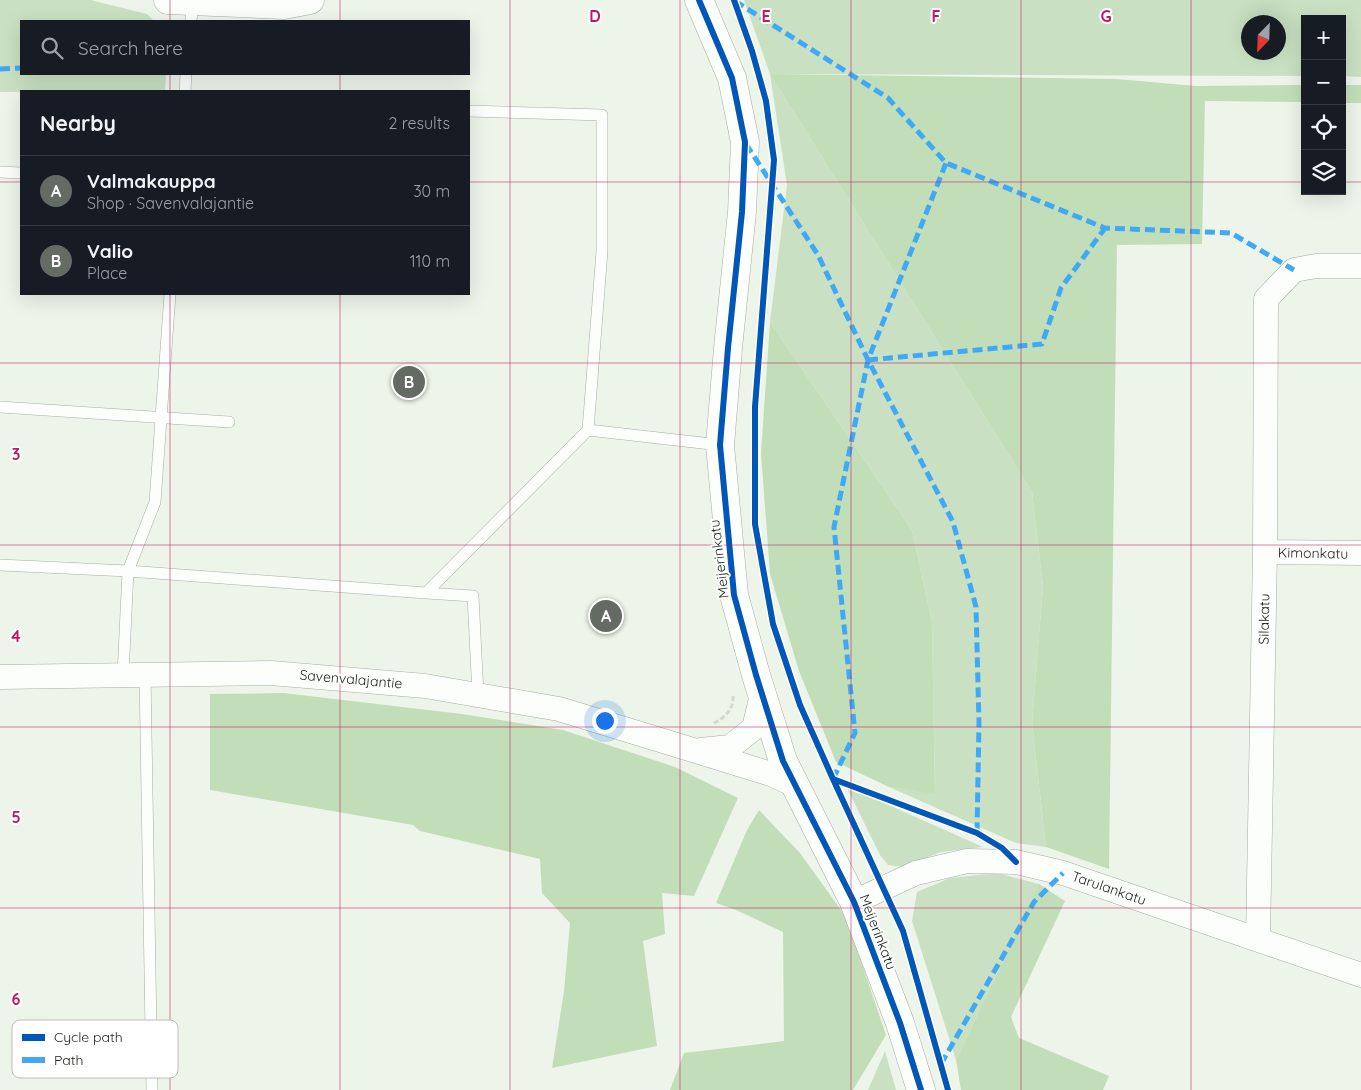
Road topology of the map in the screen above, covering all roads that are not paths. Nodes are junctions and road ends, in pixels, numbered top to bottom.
1 (310, 0) edge
2 (698, 0) edge
3 (184, 7) edge
4 (186, 75) edge
5 (185, 90) edge
6 (470, 112) edge
7 (0, 172) edge
8 (20, 173) edge
9 (1361, 266) edge
10 (170, 295) edge
11 (0, 407) edge
12 (161, 417) junction
13 (229, 422) dead end
14 (588, 430) junction
15 (720, 445) junction
16 (1265, 552) junction
17 (1361, 554) edge
18 (0, 565) edge
19 (128, 571) junction
20 (426, 593) junction
21 (134, 675) junction
22 (0, 678) edge
23 (478, 695) junction
24 (762, 695) junction
25 (694, 750) junction
26 (795, 785) junction
27 (854, 902) junction
28 (1258, 939) junction
29 (1361, 975) edge
30 (149, 1020) edge
31 (921, 1090) edge

1 - 3 street
2 - 15 street, Meijerinkatu
4 - 5 lane
6 - 14 lane
7 - 8 lane
9 - 16 street, Silakatu
10 - 12 lane
11 - 12 lane
12 - 13 lane
12 - 19 lane
14 - 15 lane
14 - 20 lane
15 - 24 street, Meijerinkatu
16 - 17 street, Kimonkatu
16 - 28 street, Silakatu
18 - 19 lane
19 - 20 lane
19 - 21 lane
20 - 23 lane
21 - 22 street, Savenvalajantie
21 - 23 street, Savenvalajantie
21 - 30 lane
23 - 25 street, Savenvalajantie
24 - 25 street, Savenvalajantie
24 - 26 street, Meijerinkatu
25 - 26 street, Savenvalajantie
26 - 27 street, Meijerinkatu
27 - 28 street, Tarulankatu
27 - 31 street, Meijerinkatu
28 - 29 street, Tarulankatu

